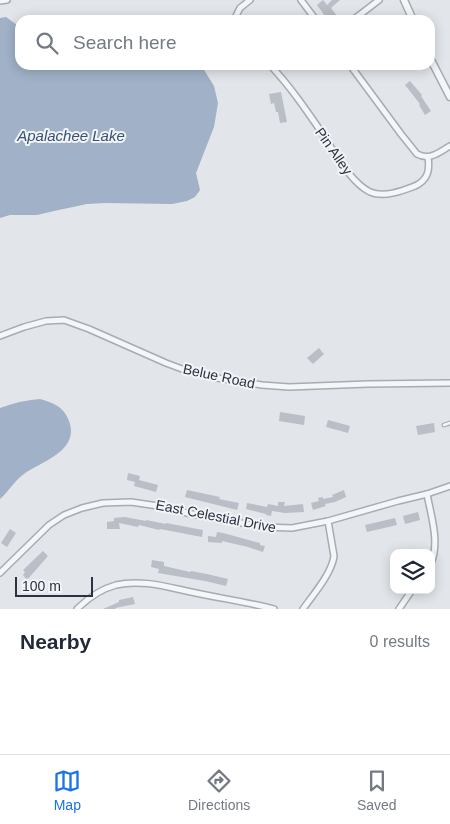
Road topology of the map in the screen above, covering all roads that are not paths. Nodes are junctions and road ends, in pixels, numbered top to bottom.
1 (7, 0) edge
2 (250, 0) edge
3 (301, 0) edge
4 (379, 0) edge
5 (404, 0) edge
6 (0, 2) edge
7 (236, 15) edge
8 (312, 15) edge
9 (360, 15) edge
10 (412, 15) edge
11 (435, 68) edge
12 (275, 70) edge
13 (354, 70) edge
14 (450, 97) edge
15 (450, 146) edge
16 (428, 157) junction
17 (0, 336) edge
18 (450, 383) edge
19 (450, 424) edge
20 (444, 425) dead end
21 (450, 486) edge
22 (427, 494) junction
23 (328, 521) junction
24 (435, 550) edge
25 (0, 572) edge
26 (409, 594) edge
27 (77, 609) edge
28 (274, 609) edge
29 (303, 609) edge
30 (399, 609) edge

1 - 6 street
2 - 7 street
3 - 8 street
4 - 9 street
5 - 10 street
11 - 14 street
12 - 16 street, Pin Alley
13 - 16 street
15 - 16 street
17 - 18 street, Belue Road
19 - 20 lane
21 - 22 street, East Celestial Drive
22 - 23 street, East Celestial Drive
22 - 24 street
23 - 25 street, East Celestial Drive
23 - 29 street
26 - 30 street
27 - 28 street

